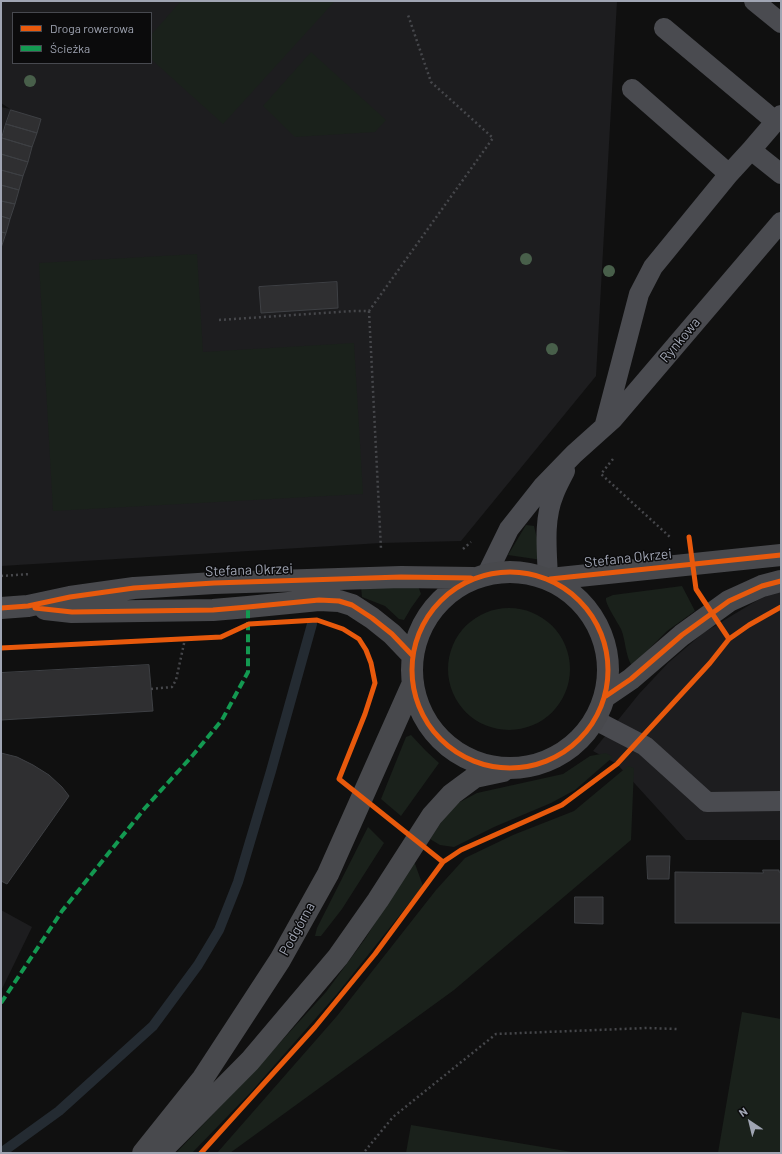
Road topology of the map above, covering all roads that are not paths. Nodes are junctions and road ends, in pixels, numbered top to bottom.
1 (754, 1) edge
2 (781, 23) edge
3 (664, 28) dead end
4 (632, 89) dead end
5 (778, 118) edge
6 (751, 150) junction
7 (729, 174) junction
8 (781, 174) edge
9 (781, 222) edge
10 (605, 426) junction
11 (574, 454) junction
12 (781, 555) edge
13 (480, 576) junction
14 (548, 579) junction
15 (781, 581) edge
16 (28, 606) junction
17 (1, 608) edge
18 (413, 656) junction
19 (413, 683) junction
20 (606, 696) junction
21 (595, 720) junction
22 (515, 768) junction
23 (781, 801) edge
24 (143, 1153) edge
25 (159, 1153) edge

1 - 2 lane
3 - 5 lane
4 - 7 lane
5 - 6 lane
6 - 7 lane
6 - 8 lane
7 - 10 lane
9 - 10 lane, Rynkowa
10 - 11 lane, Rynkowa
11 - 13 lane, Rynkowa
11 - 14 lane, Rynkowa
12 - 14 street, Stefana Okrzei
13 - 14 street
13 - 16 street, Stefana Okrzei
13 - 18 street
14 - 20 street
15 - 20 street
16 - 17 street, Stefana Okrzei
16 - 18 street, Stefana Okrzei
18 - 19 street
19 - 22 street
19 - 24 street, Podgórna
20 - 21 street
21 - 22 street
21 - 23 lane
22 - 25 street

